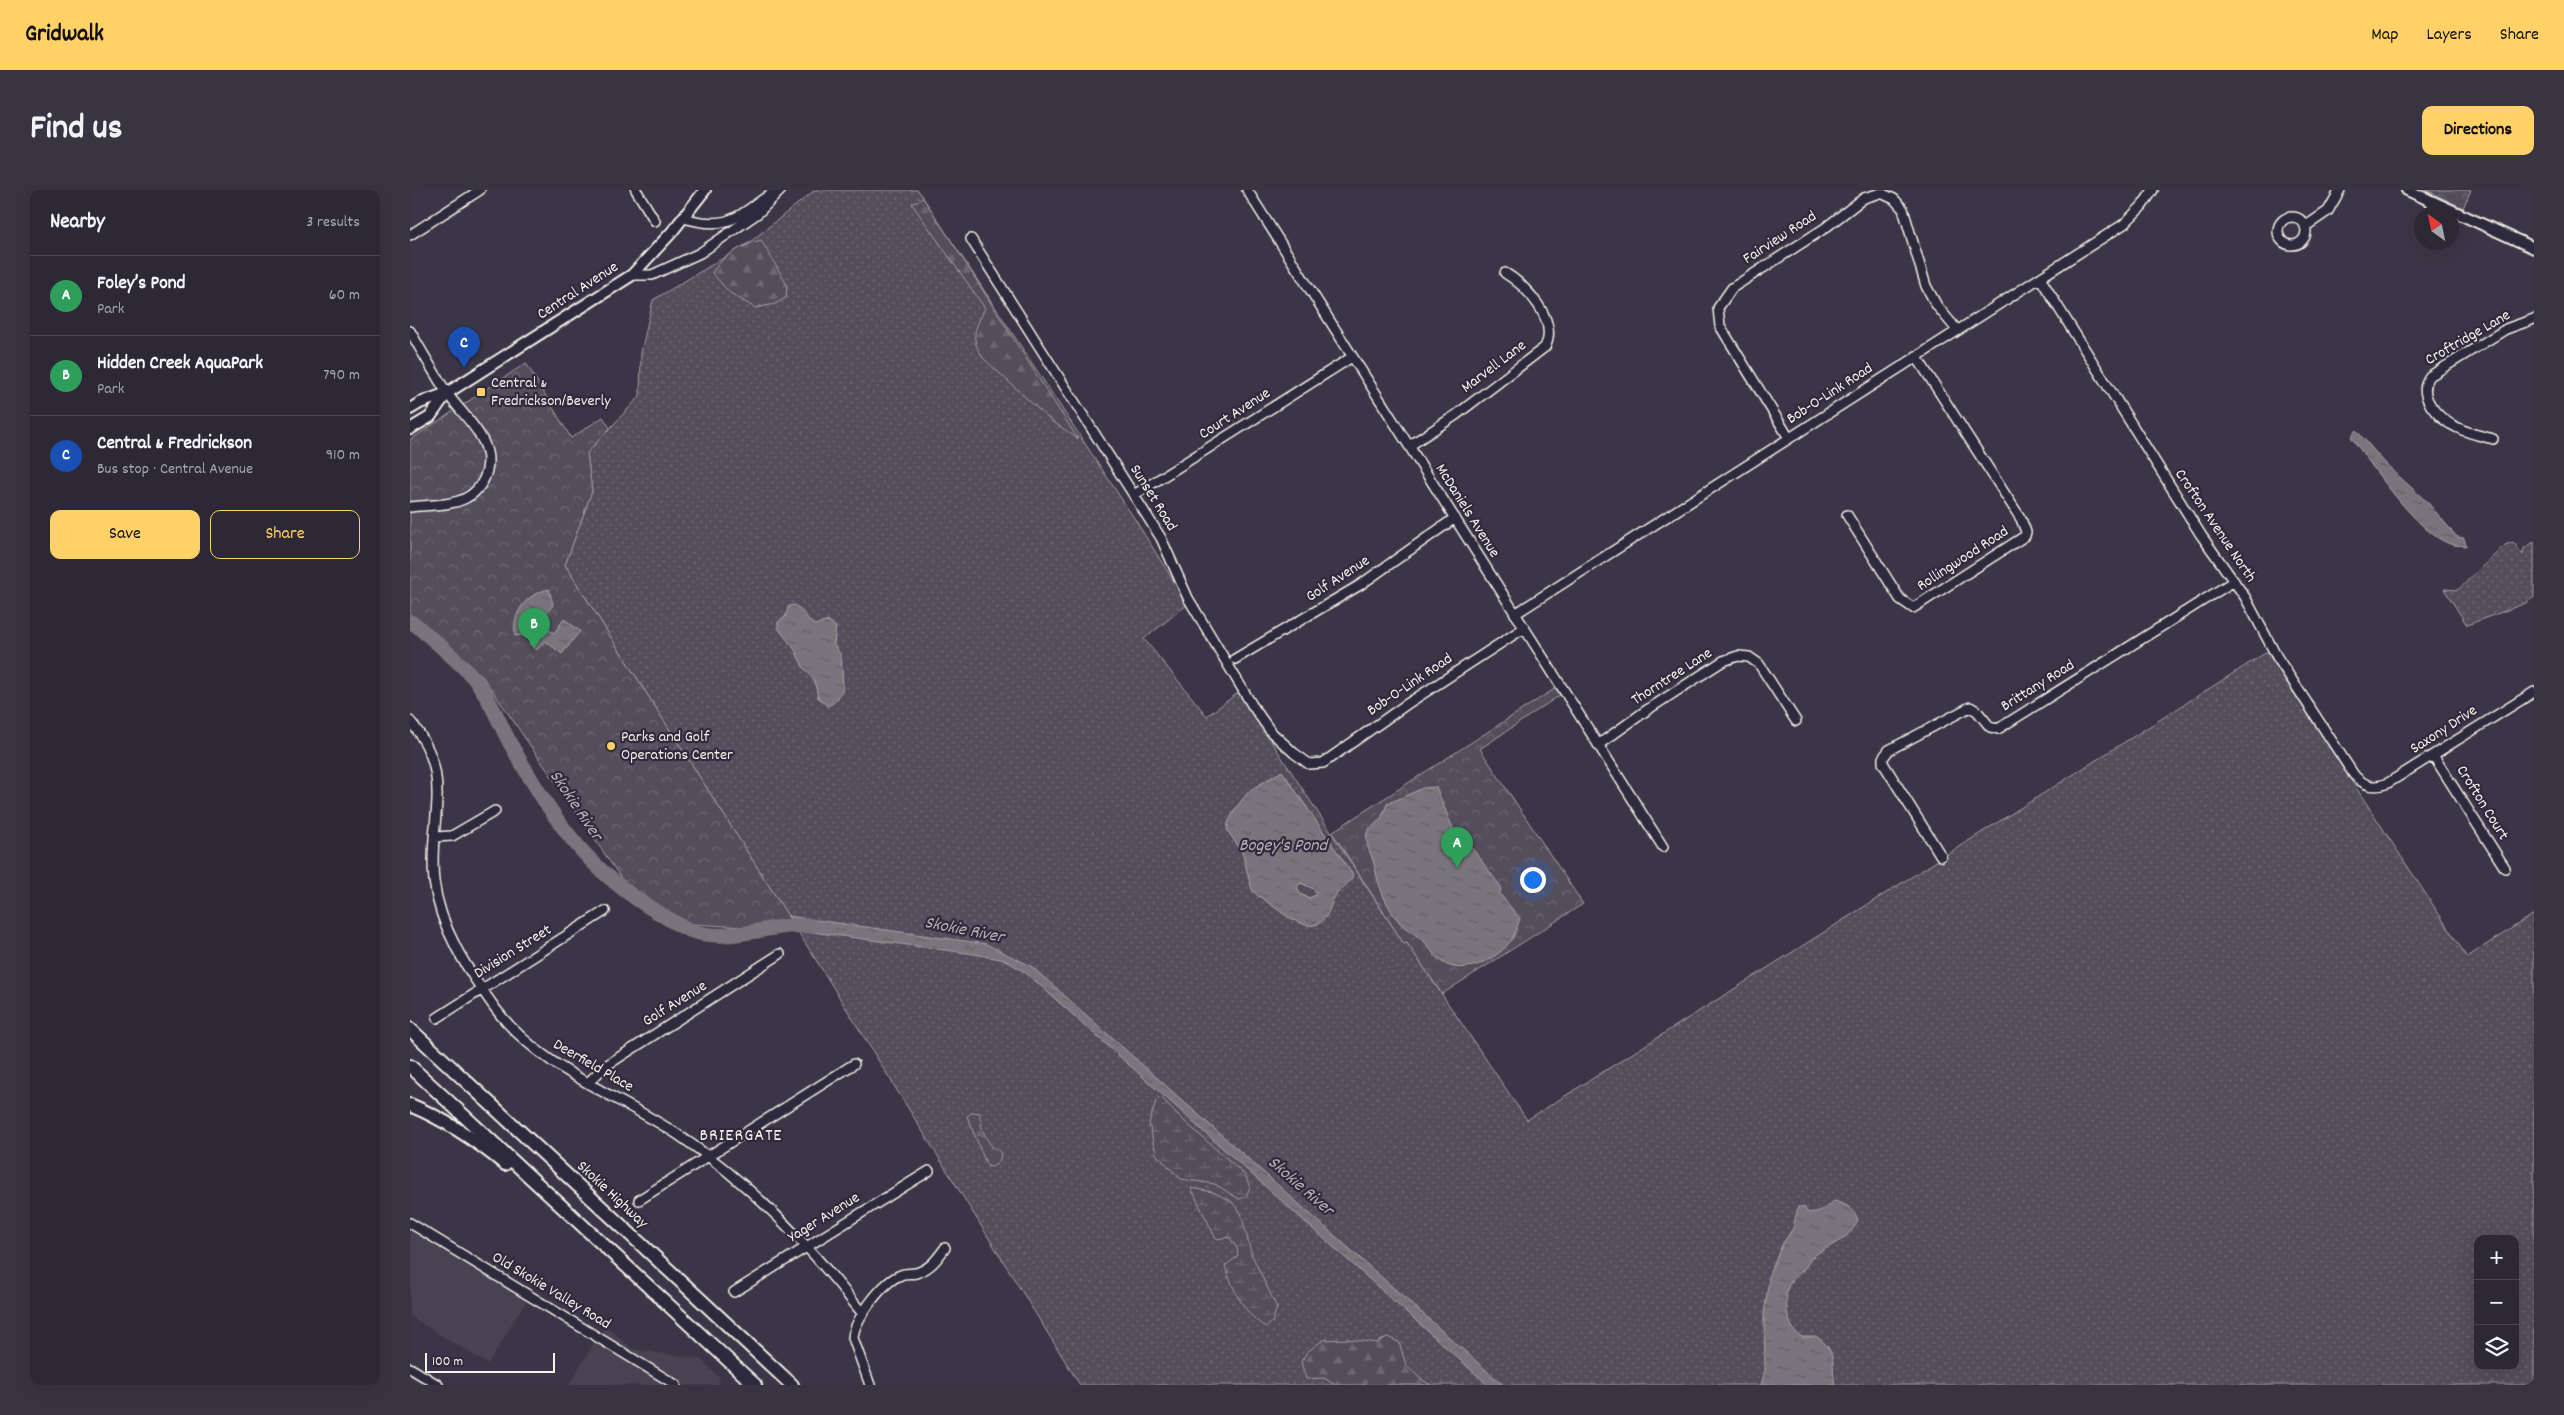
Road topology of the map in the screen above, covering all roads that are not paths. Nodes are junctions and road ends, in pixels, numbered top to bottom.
1 (480, 190) edge
2 (636, 190) edge
3 (705, 190) edge
4 (776, 190) edge
5 (781, 190) edge
6 (1247, 190) edge
7 (2153, 190) edge
8 (2340, 190) edge
9 (2406, 190) edge
10 (684, 218) junction
11 (656, 221) dead end
12 (2306, 226) dead end
13 (410, 235) edge
14 (971, 239) dead end
15 (2534, 248) edge
16 (1505, 272) dead end
17 (632, 274) junction
18 (2040, 278) junction
19 (2534, 319) edge
20 (1957, 330) junction
21 (410, 331) edge
22 (1916, 356) junction
23 (1352, 357) junction
24 (447, 393) junction
25 (410, 409) edge
26 (410, 429) edge
27 (1789, 438) junction
28 (2493, 439) dead end
29 (1409, 446) junction
30 (1134, 495) junction
31 (410, 507) edge
32 (1847, 515) dead end
33 (1455, 518) junction
34 (2234, 581) junction
35 (1515, 614) junction
36 (1524, 628) junction
37 (1235, 659) dead end
38 (2534, 692) edge
39 (410, 721) edge
40 (1796, 722) dead end
41 (1598, 745) junction
42 (2433, 755) junction
43 (1313, 765) joint
44 (2369, 786) joint
45 (495, 810) dead end
46 (436, 837) junction
47 (1663, 847) dead end
48 (1941, 856) dead end
49 (2504, 868) dead end
50 (605, 911) dead end
51 (780, 954) dead end
52 (482, 989) junction
53 (437, 1018) dead end
54 (410, 1028) edge
55 (854, 1064) dead end
56 (410, 1066) edge
57 (589, 1082) junction
58 (410, 1104) edge
59 (706, 1156) junction
60 (929, 1171) dead end
61 (639, 1200) dead end
62 (410, 1223) edge
63 (586, 1229) junction
64 (807, 1246) junction
65 (945, 1248) dead end
66 (734, 1292) dead end
67 (862, 1313) junction
68 (410, 1368) edge
69 (438, 1385) edge
70 (676, 1385) edge
71 (755, 1385) edge
72 (792, 1385) edge
73 (870, 1385) edge

1 - 13 street
2 - 11 street
3 - 10 main road, Central Avenue
4 - 10 street
5 - 17 street
6 - 23 street, McDaniels Avenue
7 - 18 street, Bob-O-Link Road
8 - 12 street
9 - 15 main road
10 - 17 main road, Central Avenue
14 - 30 street, Sunset Road
16 - 29 street, Marvell Lane
17 - 24 main road, Central Avenue
18 - 20 street, Bob-O-Link Road
18 - 34 street, Crofton Avenue North
19 - 28 street, Croftridge Lane
20 - 22 street, Bob-O-Link Road
20 - 27 street, Fairview Road
21 - 24 street
22 - 27 street, Bob-O-Link Road
22 - 32 street, Rollingwood Road
23 - 29 street, McDaniels Avenue
23 - 30 street, Court Avenue
24 - 25 main road
24 - 26 main road
24 - 31 street
27 - 35 street, Bob-O-Link Road
29 - 33 street, McDaniels Avenue
30 - 43 street, Sunset Road
33 - 35 street, McDaniels Avenue
33 - 37 street, Golf Avenue
34 - 44 street, Crofton Avenue North
34 - 48 street, Brittany Road
35 - 36 street, McDaniels Avenue
36 - 41 street, McDaniels Avenue
36 - 43 street, Bob-O-Link Road
38 - 42 street, Saxony Drive
39 - 46 street, Deerfield Place
40 - 41 street, Thorntree Lane
41 - 47 street, McDaniels Avenue
42 - 44 street, Saxony Drive
42 - 49 street, Crofton Court
45 - 46 street
46 - 52 street, Deerfield Place
50 - 52 street, Division Street
51 - 57 street, Golf Avenue
52 - 53 street, Division Street
52 - 57 street, Deerfield Place
54 - 72 highway, Skokie Highway
55 - 59 street
56 - 63 highway
57 - 59 street, Deerfield Place
58 - 63 highway
59 - 61 street
59 - 64 street, Deerfield Place
60 - 64 street, Yager Avenue
62 - 70 street, Old Skokie Valley Road
63 - 71 highway
64 - 66 street, Yager Avenue
64 - 67 street, Deerfield Place
65 - 67 street
67 - 73 street
68 - 69 street

